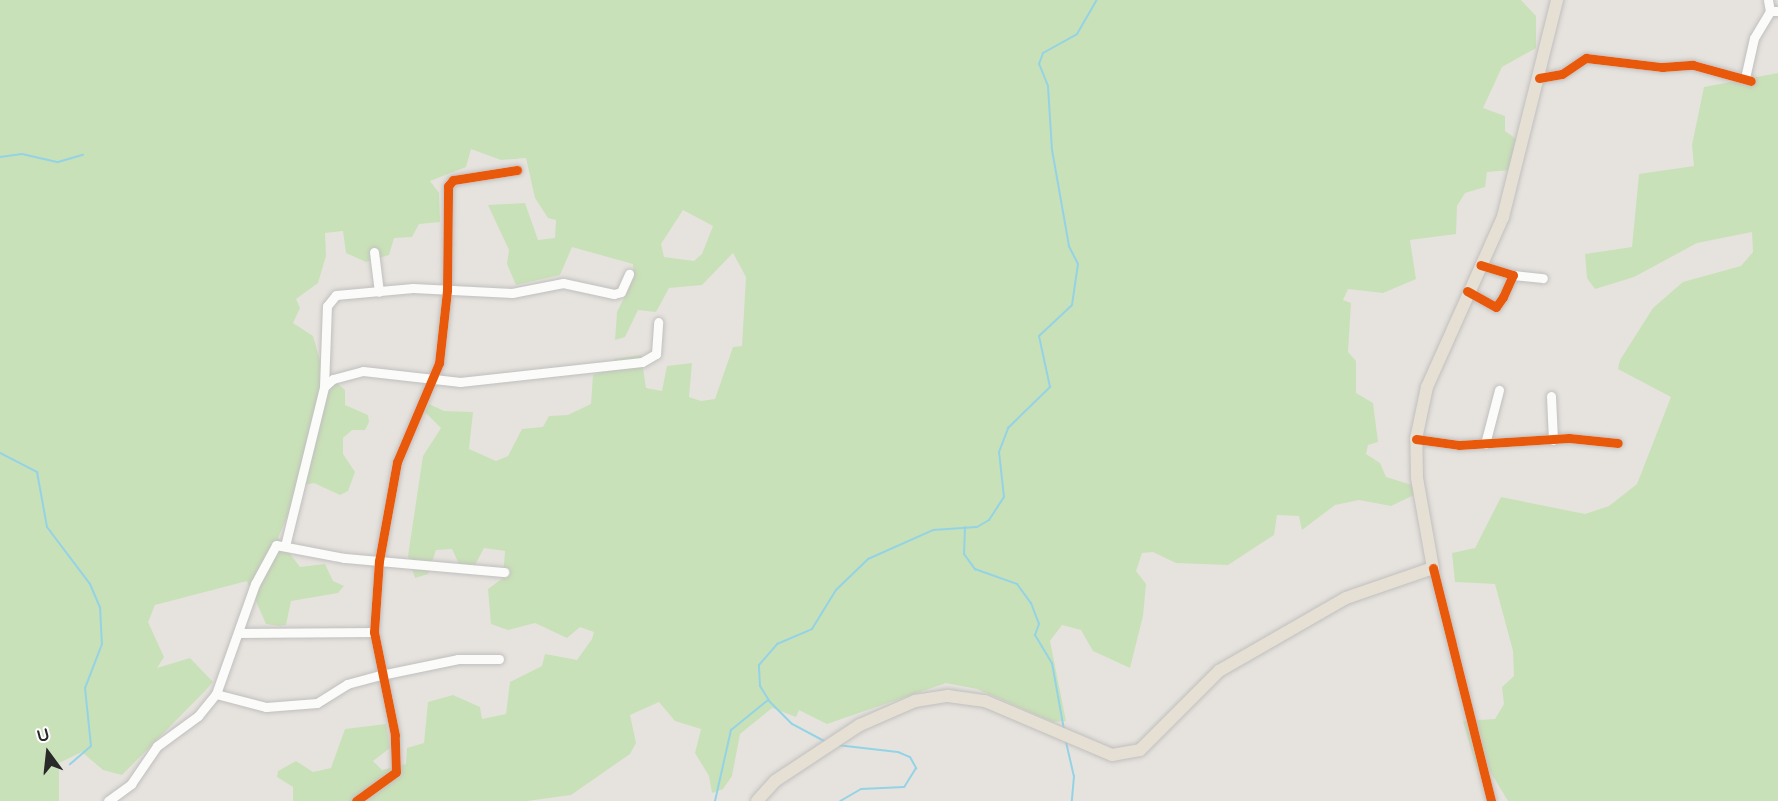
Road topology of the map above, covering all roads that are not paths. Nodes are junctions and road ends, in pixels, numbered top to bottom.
1 (1557, 0) edge
2 (1768, 0) edge
3 (1774, 11) edge
4 (1539, 78) junction
5 (517, 170) dead end
6 (374, 252) dead end
7 (1481, 265) junction
8 (629, 274) dead end
9 (1513, 275) junction
10 (1543, 278) dead end
11 (447, 290) junction
12 (1467, 291) junction
13 (379, 292) junction
14 (658, 322) dead end
15 (434, 380) junction
16 (324, 387) junction
17 (1499, 390) dead end
18 (1551, 396) dead end
19 (1416, 439) junction
20 (1554, 440) junction
21 (1618, 443) dead end
22 (1485, 444) junction
23 (285, 546) junction
24 (379, 561) junction
25 (1433, 568) junction
26 (504, 572) dead end
27 (374, 632) junction
28 (239, 633) junction
29 (499, 659) dead end
30 (381, 675) junction
31 (216, 694) junction
32 (121, 798) edge
33 (108, 801) edge
34 (356, 801) edge
35 (757, 801) edge
36 (1491, 801) edge

1 - 4 main road
2 - 3 street
3 - 4 street
4 - 7 main road
5 - 11 street
6 - 13 street
7 - 9 street
7 - 12 main road
8 - 11 street
9 - 10 street
9 - 12 street
11 - 13 street
11 - 15 street
12 - 19 main road
13 - 16 street
14 - 15 street
15 - 16 street
15 - 24 street
16 - 23 street
17 - 22 street
18 - 20 street
19 - 22 street
19 - 25 main road
20 - 21 street
20 - 22 street
23 - 24 street
23 - 28 street
24 - 26 street
24 - 27 street
25 - 35 main road
25 - 36 street
27 - 28 street
27 - 30 street
28 - 31 street
29 - 30 street
30 - 31 street
30 - 34 street
31 - 32 street
32 - 33 street

